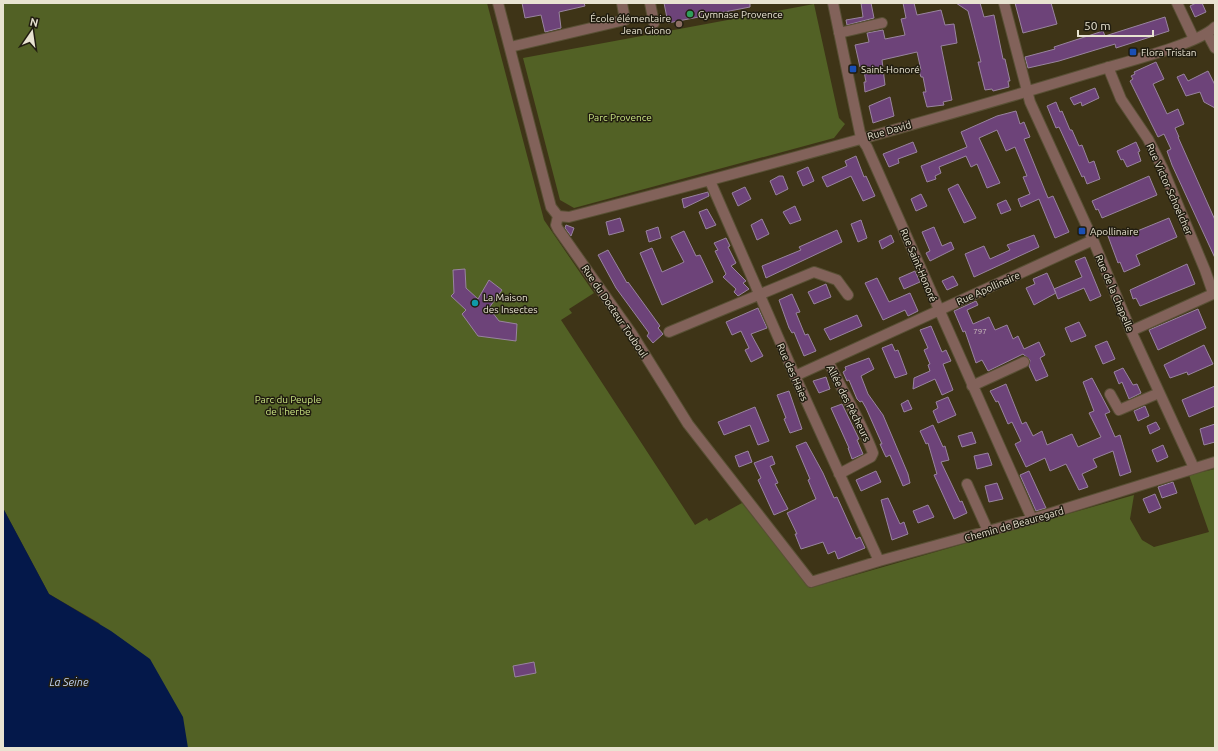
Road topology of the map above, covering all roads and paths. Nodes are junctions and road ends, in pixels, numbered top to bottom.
1 (498, 3) edge
2 (622, 3) edge
3 (650, 3) edge
4 (833, 3) edge
5 (1004, 3) edge
6 (1177, 3) edge
7 (654, 23) dead end
8 (882, 23) dead end
9 (1211, 30) edge
10 (839, 33) junction
11 (1194, 39) junction
12 (510, 47) junction
13 (1215, 48) edge
14 (1108, 67) junction
15 (1026, 92) junction
16 (860, 138) junction
17 (710, 181) junction
18 (558, 216) junction
19 (1093, 240) junction
20 (1214, 293) edge
21 (759, 294) junction
22 (848, 295) dead end
23 (939, 311) junction
24 (1131, 331) junction
25 (669, 332) dead end
26 (828, 361) junction
27 (1024, 362) dead end
28 (795, 376) junction
29 (972, 386) junction
30 (1159, 393) junction
31 (1110, 394) dead end
32 (1215, 462) edge
33 (1194, 468) junction
34 (839, 474) junction
35 (967, 484) dead end
36 (1032, 519) junction
37 (988, 531) junction
38 (879, 561) junction
39 (811, 582) joint

1 - 12 street, Rue du Docteur Touboul
2 - 12 street
3 - 7 street
4 - 10 street, Rue Saint-Honoré
5 - 15 street, Rue de la Chapelle
6 - 11 street
8 - 10 street
9 - 11 street, Rue David
9 - 13 street
10 - 16 street, Rue Saint-Honoré
11 - 14 street, Rue David
12 - 18 street, Rue du Docteur Touboul
14 - 15 street, Rue David
14 - 20 street, Rue Victor Schoelcher
15 - 16 street, Rue David
15 - 19 street, Rue de la Chapelle
16 - 17 street, Rue David
16 - 23 street, Rue Saint-Honoré
17 - 18 street, Rue David
17 - 21 street, Rue des Haies
18 - 39 street, Rue du Docteur Touboul
19 - 23 street, Rue Apollinaire
19 - 24 street, Rue de la Chapelle
20 - 24 street
21 - 22 street
21 - 25 street
21 - 28 street, Rue des Haies
23 - 26 street, Rue Apollinaire
23 - 29 street, Rue Saint-Honoré
24 - 30 street, Rue de la Chapelle
26 - 28 street, Rue Apollinaire
26 - 34 street, Allée des Pêcheurs
27 - 29 street
28 - 34 street, Rue des Haies
29 - 36 street, Rue Saint-Honoré
30 - 31 street
30 - 33 street, Rue de la Chapelle
32 - 33 street, Chemin de Beauregard
33 - 36 street, Chemin de Beauregard
34 - 38 street, Rue des Haies
35 - 37 street
36 - 37 street, Chemin de Beauregard
37 - 38 street, Chemin de Beauregard
38 - 39 street, Chemin de Beauregard

